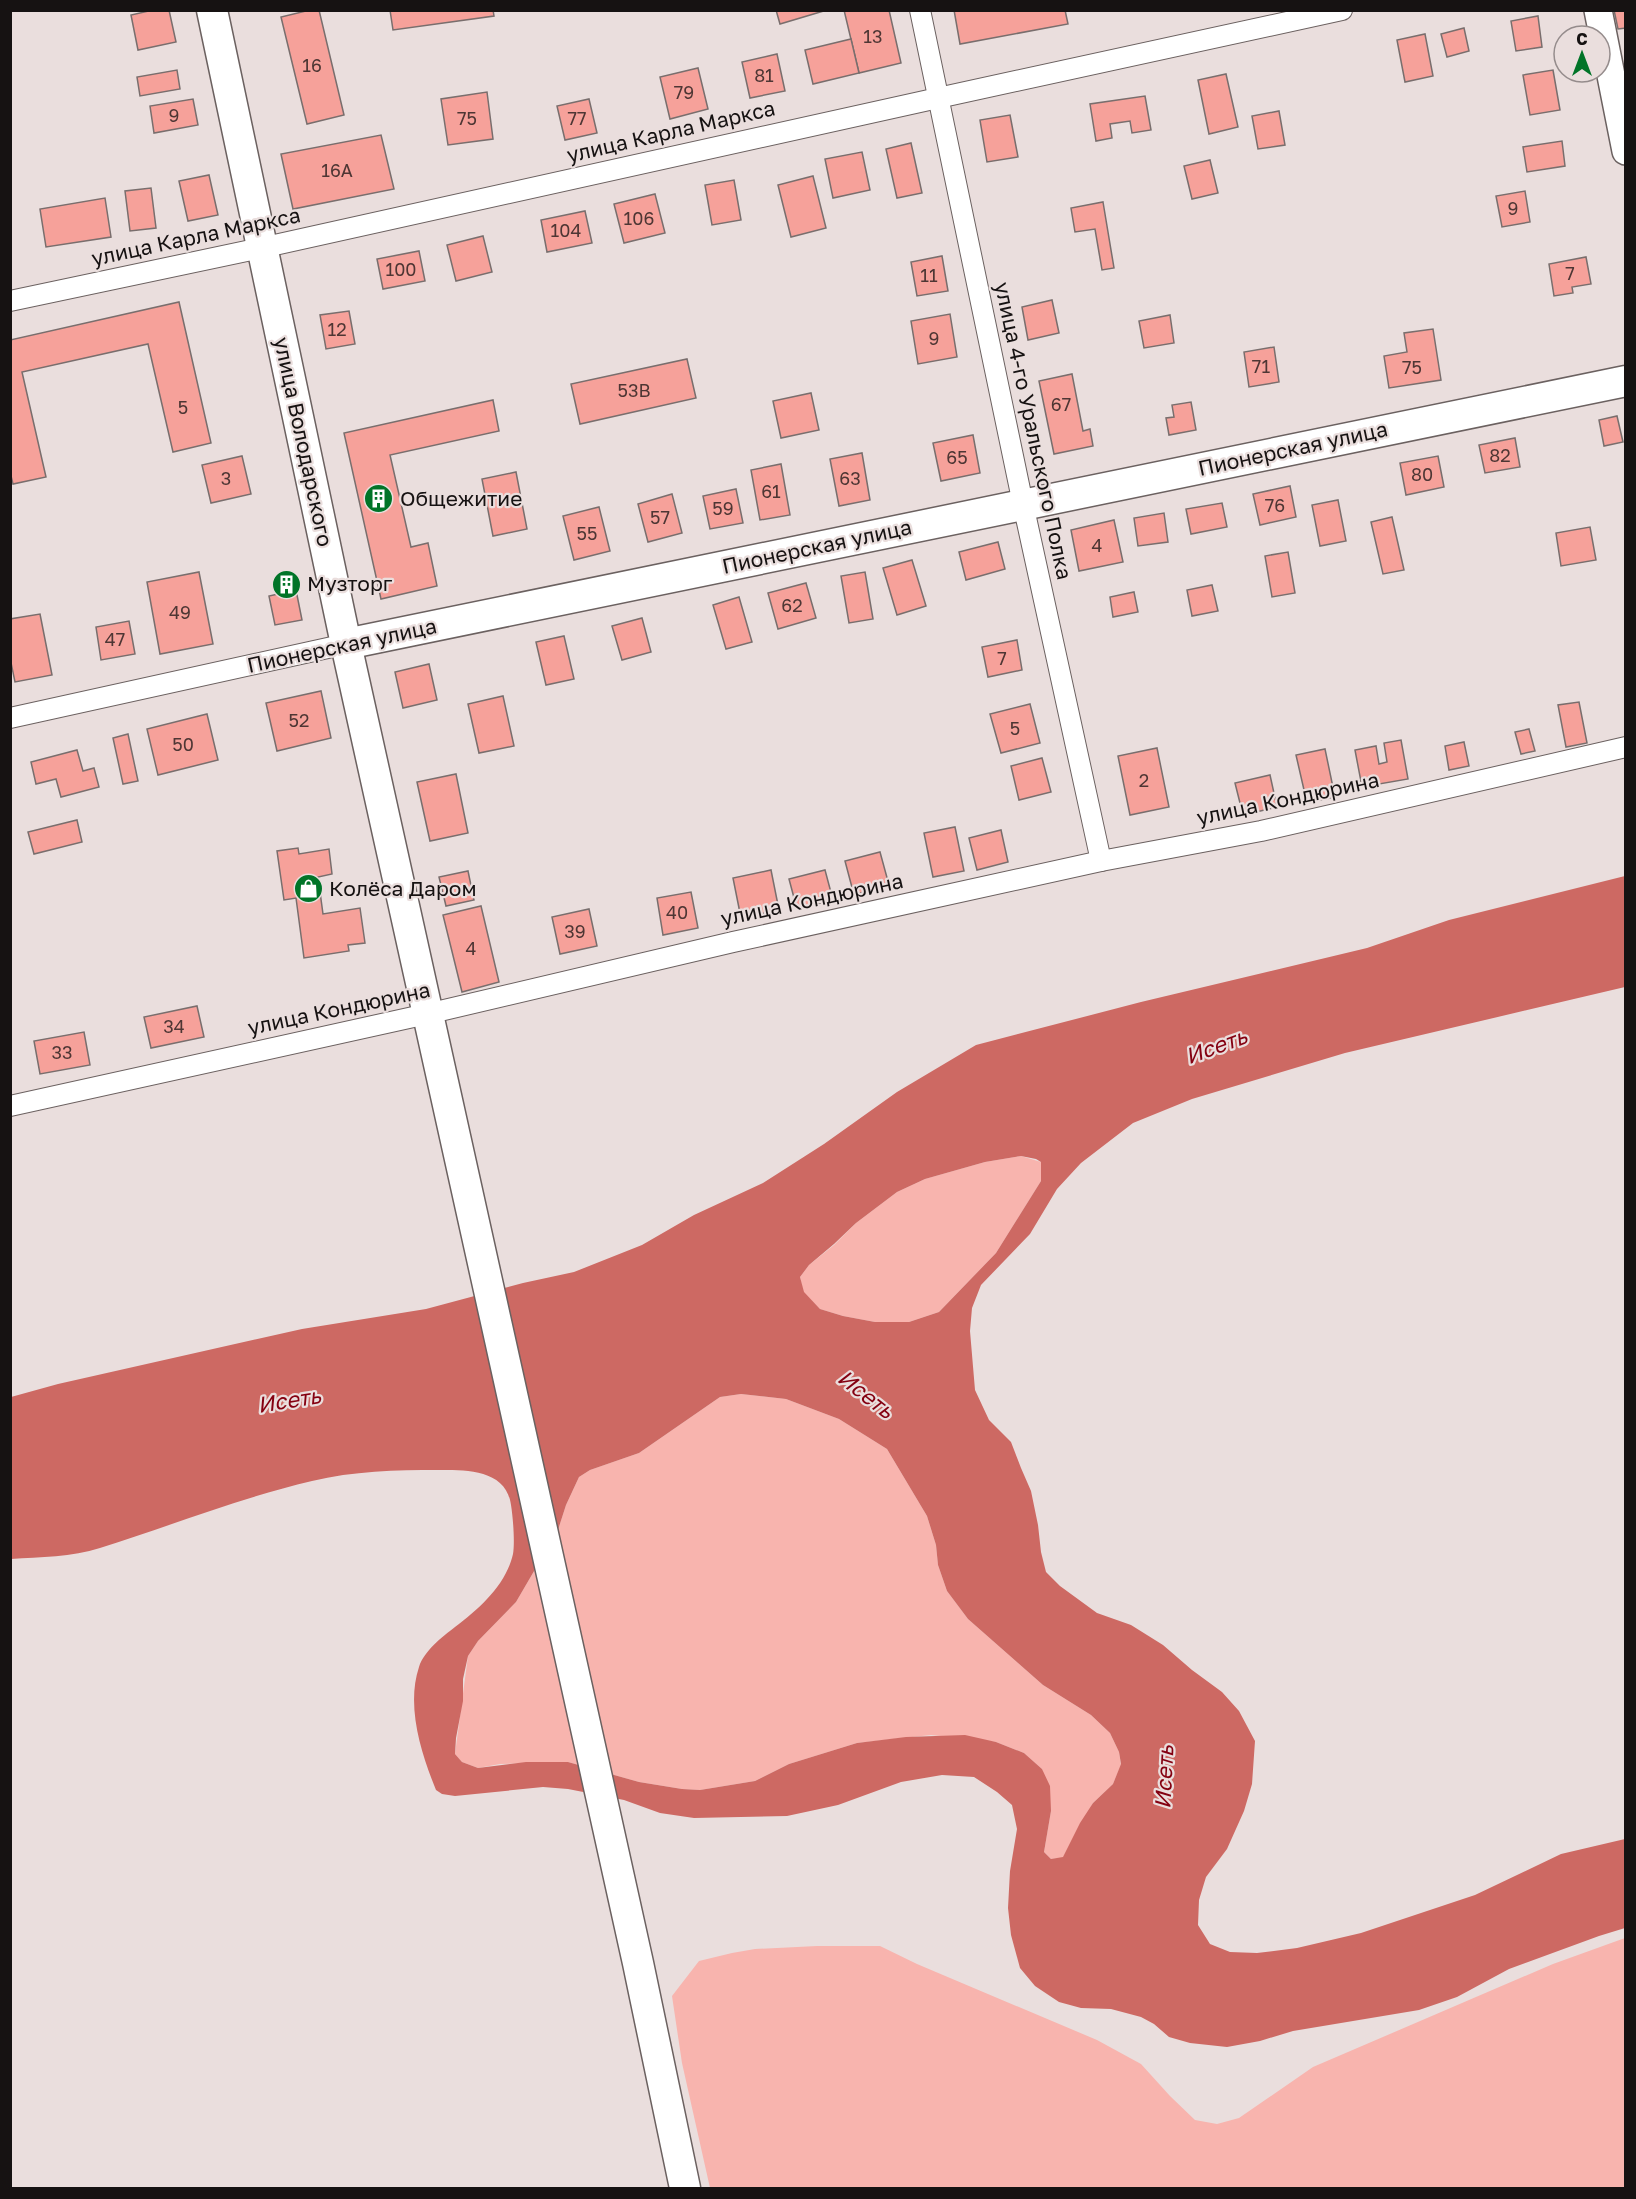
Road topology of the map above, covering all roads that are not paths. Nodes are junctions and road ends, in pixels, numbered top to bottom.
1 (212, 10) edge
2 (920, 10) edge
3 (1342, 10) edge
4 (1598, 10) edge
5 (938, 98) junction
6 (1626, 152) edge
7 (261, 248) junction
8 (10, 301) edge
9 (1626, 381) edge
10 (1023, 504) junction
11 (346, 644) junction
12 (10, 718) edge
13 (1626, 747) edge
14 (1101, 861) junction
15 (427, 1014) junction
16 (10, 1106) edge
17 (685, 2188) edge

1 - 7 main road, улица Володарского
2 - 5 street, улица 4-го Уральского Полка
3 - 5 street, улица Карла Маркса
4 - 6 main road
5 - 7 street, улица Карла Маркса
5 - 10 street, улица 4-го Уральского Полка
7 - 8 street, улица Карла Маркса
7 - 11 main road, улица Володарского
9 - 10 main road, Пионерская улица
10 - 11 main road, Пионерская улица
10 - 14 street, улица 4-го Уральского Полка
11 - 12 street, Пионерская улица
11 - 15 main road, улица Володарского
13 - 14 street, улица Кондюрина
14 - 15 street, улица Кондюрина
15 - 16 street, улица Кондюрина
15 - 17 main road, улица Володарского

